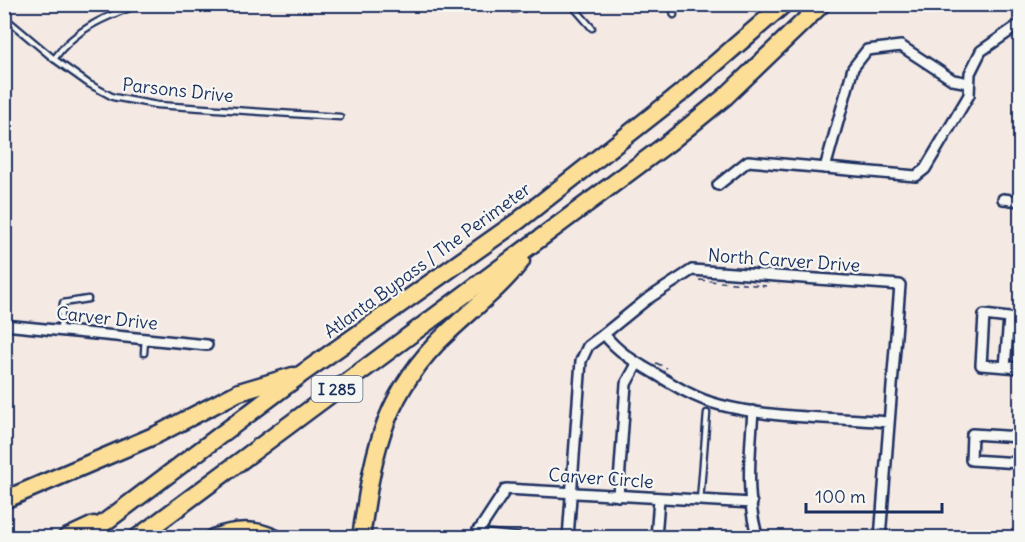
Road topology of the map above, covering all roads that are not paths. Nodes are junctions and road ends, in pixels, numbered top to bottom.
1 (141, 4) edge
2 (571, 4) edge
3 (671, 4) edge
4 (784, 4) edge
5 (822, 4) edge
6 (674, 15) dead end
7 (4, 17) edge
8 (1020, 24) edge
9 (592, 28) dead end
10 (54, 59) junction
11 (969, 83) junction
12 (340, 117) dead end
13 (825, 168) junction
14 (718, 185) dead end
15 (1003, 199) dead end
16 (1020, 201) edge
17 (537, 242) junction
18 (88, 299) dead end
19 (4, 325) edge
20 (60, 329) junction
21 (604, 334) junction
22 (146, 339) junction
23 (207, 345) dead end
24 (144, 353) dead end
25 (637, 364) junction
26 (1005, 367) junction
27 (1020, 368) edge
28 (300, 375) junction
29 (753, 411) junction
30 (707, 413) dead end
31 (889, 422) junction
32 (1020, 438) edge
33 (1020, 463) edge
34 (571, 492) junction
35 (618, 496) junction
36 (658, 499) junction
37 (4, 500) edge
38 (700, 501) junction
39 (752, 503) junction
40 (111, 517) junction
41 (476, 534) edge
42 (66, 537) edge
43 (84, 537) edge
44 (137, 537) edge
45 (213, 537) edge
46 (274, 537) edge
47 (361, 537) edge
48 (517, 537) edge
49 (568, 537) edge
50 (656, 537) edge
51 (758, 537) edge
52 (880, 537) edge

1 - 10 lane
2 - 9 lane
3 - 6 lane
4 - 28 highway, Atlanta Bypass / The Perimeter / I 285
5 - 17 highway, I 285
7 - 10 lane, Parsons Drive
8 - 11 street
10 - 12 lane, Parsons Drive
11 - 13 street
11 - 13 street
13 - 14 street
15 - 16 street
17 - 44 highway, I 285
17 - 47 highway
18 - 20 lane
19 - 20 street, Carver Drive
20 - 22 street, Carver Drive
21 - 25 street
21 - 31 street, North Carver Drive
21 - 34 street
22 - 23 street, Carver Drive
22 - 24 lane
25 - 29 street
25 - 35 street
26 - 26 street
26 - 27 street
28 - 37 highway
28 - 40 highway, Atlanta Bypass / The Perimeter / I 285
29 - 31 street
29 - 39 street
30 - 38 lane
31 - 52 street
32 - 33 street
34 - 35 street, Carver Circle
34 - 41 street, Carver Circle
34 - 49 street
35 - 36 street, Carver Circle
36 - 38 street, Carver Circle
36 - 50 street
38 - 39 street, Carver Circle
39 - 51 street
40 - 42 highway
40 - 43 highway, Atlanta Bypass / The Perimeter / I 285
41 - 48 street
45 - 46 highway

